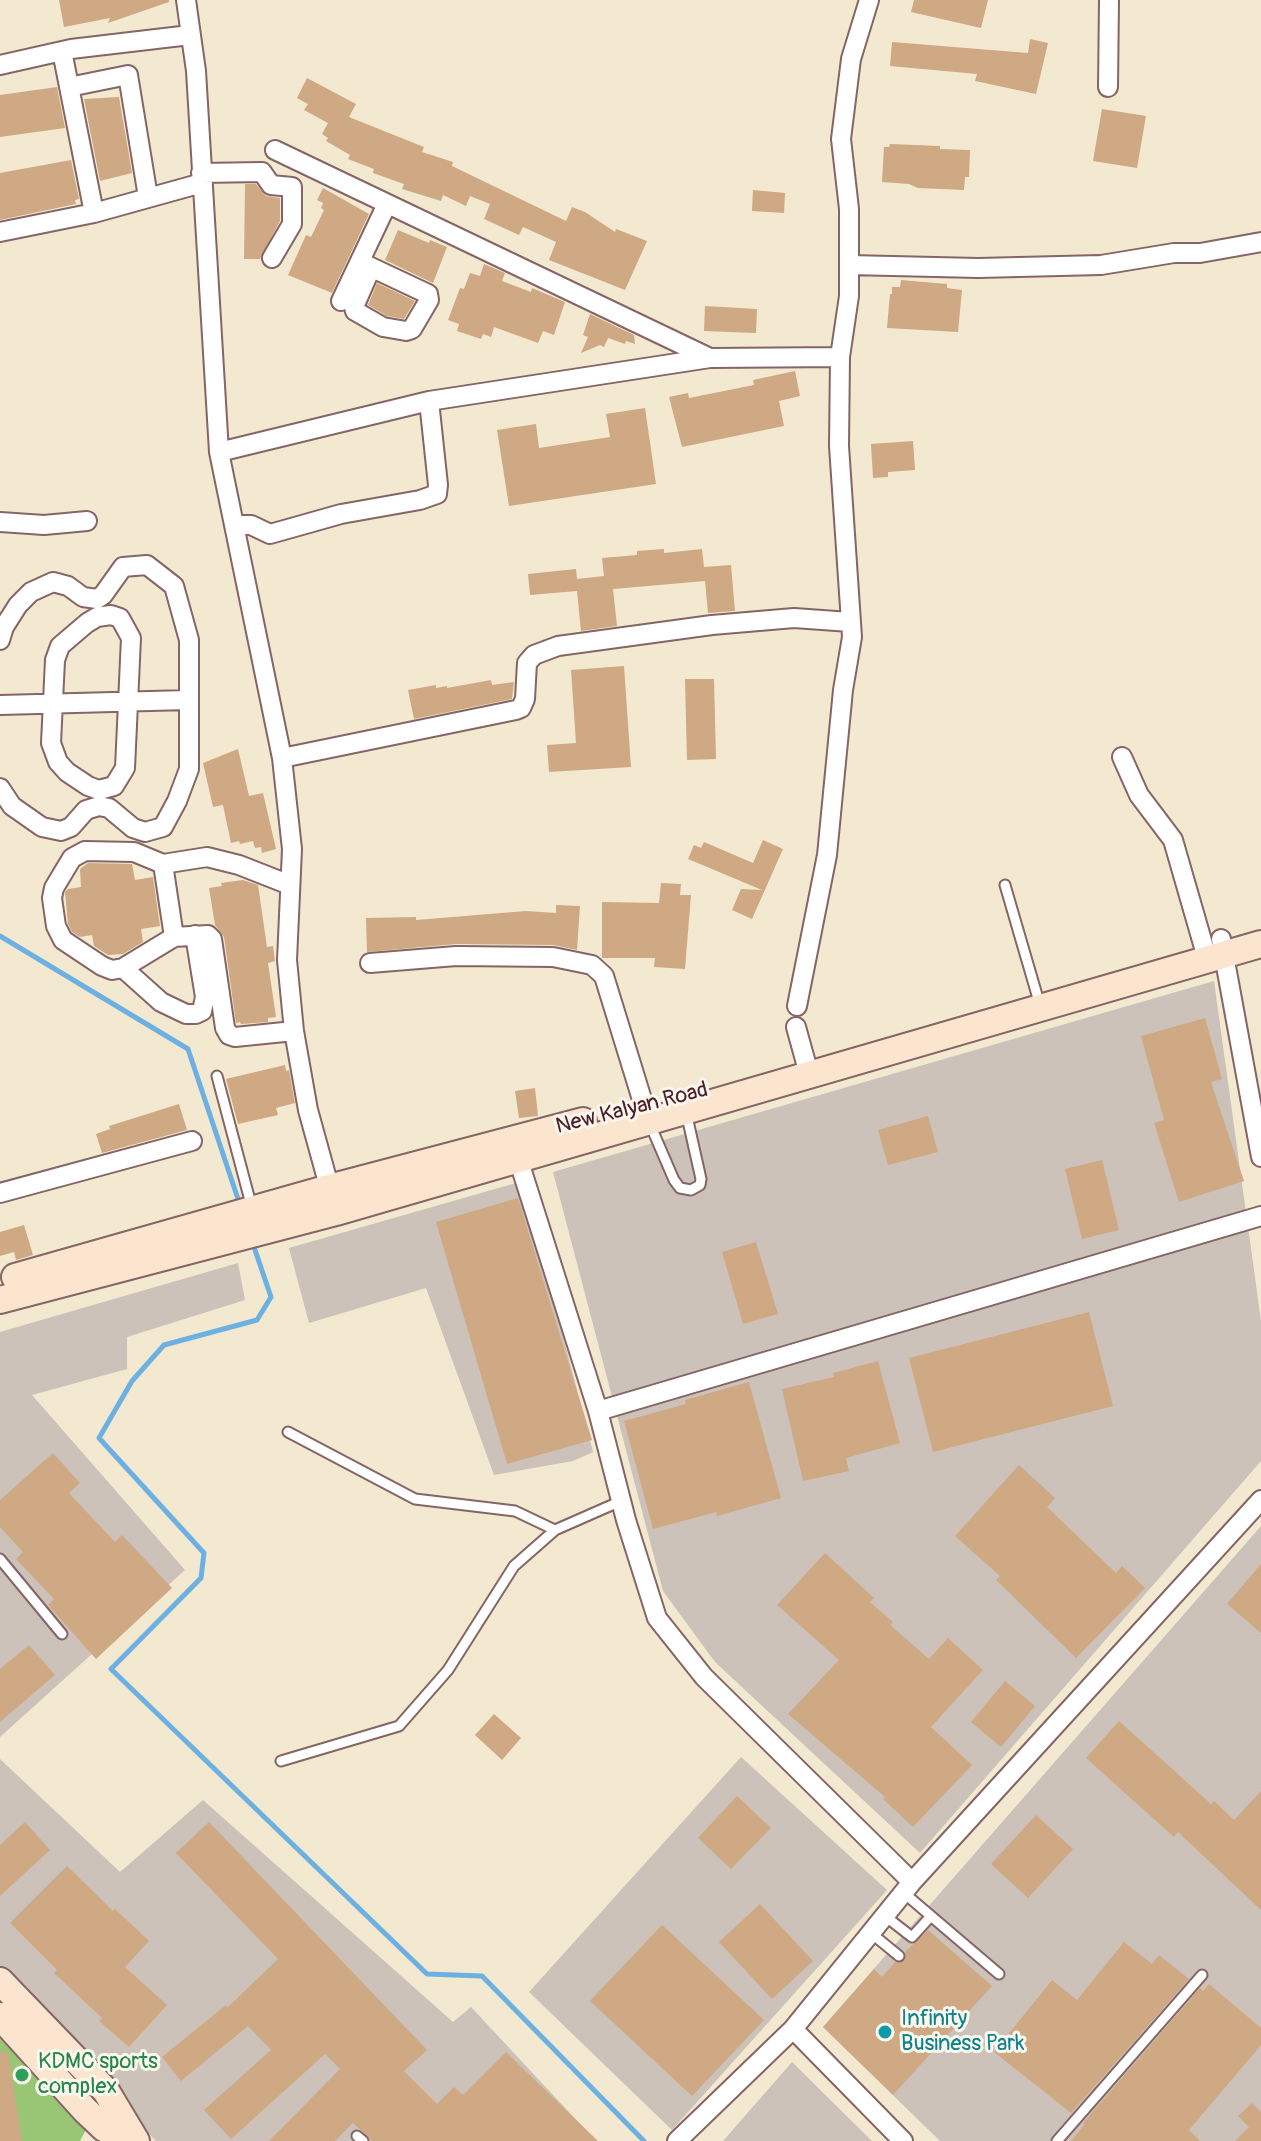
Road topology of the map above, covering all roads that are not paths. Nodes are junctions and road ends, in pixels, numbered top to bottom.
1 (186, 0) edge
2 (869, 0) edge
3 (1109, 0) edge
4 (190, 35) junction
5 (62, 51) junction
6 (0, 65) edge
7 (69, 87) junction
8 (1108, 87) dead end
9 (275, 150) dead end
10 (202, 178) junction
11 (148, 197) junction
12 (387, 204) junction
13 (94, 213) junction
14 (0, 232) edge
15 (1261, 242) edge
16 (272, 258) dead end
17 (849, 265) junction
18 (341, 301) dead end
19 (840, 357) junction
20 (710, 358) junction
21 (429, 401) junction
22 (219, 452) junction
23 (87, 521) dead end
24 (0, 522) edge
25 (234, 525) junction
26 (97, 608) junction
27 (850, 622) junction
28 (0, 640) edge
29 (188, 700) junction
30 (127, 701) junction
31 (53, 704) junction
32 (0, 705) edge
33 (1122, 757) dead end
34 (282, 758) junction
35 (0, 788) edge
36 (99, 798) junction
37 (163, 864) junction
38 (290, 885) junction
39 (1005, 885) dead end
40 (1261, 926) edge
41 (195, 935) junction
42 (174, 937) junction
43 (1261, 944) edge
44 (1214, 949) junction
45 (370, 963) dead end
46 (123, 968) junction
47 (1039, 1001) junction
48 (797, 1006) dead end
49 (796, 1027) dead end
50 (294, 1031) junction
51 (807, 1069) junction
52 (217, 1076) dead end
53 (685, 1109) junction
54 (646, 1112) junction
55 (192, 1141) dead end
56 (515, 1148) junction
57 (1261, 1157) edge
58 (0, 1193) edge
59 (332, 1200) junction
60 (253, 1210) junction
61 (1261, 1216) edge
62 (48, 1278) junction
63 (0, 1281) edge
64 (0, 1300) edge
65 (598, 1411) junction
66 (288, 1432) dead end
67 (1261, 1500) edge
68 (621, 1501) junction
69 (555, 1530) junction
70 (0, 1559) edge
71 (62, 1634) dead end
72 (281, 1761) dead end
73 (908, 1888) junction
74 (885, 1916) junction
75 (931, 1916) junction
76 (871, 1933) junction
77 (899, 1956) dead end
78 (999, 1974) dead end
79 (1202, 1975) dead end
80 (0, 1981) edge
81 (0, 2016) edge
82 (793, 2029) junction
83 (133, 2141) edge
84 (677, 2141) edge
85 (903, 2141) edge
86 (1057, 2141) edge

1 - 4 street
2 - 17 street
3 - 8 street
4 - 5 street
4 - 10 street
5 - 6 street
5 - 7 street
7 - 11 street
7 - 13 street
9 - 12 street
10 - 11 street
10 - 16 street
10 - 22 street
11 - 13 street
12 - 18 street
12 - 20 street
13 - 14 street
15 - 17 street
17 - 19 street
19 - 20 street
19 - 27 street
20 - 21 street
21 - 22 street
21 - 25 street
22 - 25 street
23 - 24 street
25 - 34 street
26 - 28 street
26 - 29 street
26 - 30 street
26 - 31 street
27 - 34 street
27 - 48 street
29 - 30 street
29 - 36 street
30 - 31 street
30 - 36 street
31 - 32 street
31 - 36 street
33 - 44 street
34 - 38 street
35 - 36 street
37 - 38 street
37 - 42 street
37 - 46 street
38 - 50 street
39 - 47 lane
40 - 44 street
41 - 42 street
41 - 46 street
41 - 50 street
42 - 46 street
43 - 44 street
44 - 47 street, New Kalyan Road
44 - 57 street
45 - 54 street
47 - 51 street, New Kalyan Road
49 - 51 street
50 - 59 street
51 - 53 street, New Kalyan Road
51 - 54 street, New Kalyan Road
52 - 60 lane
53 - 54 street, New Kalyan Road
53 - 54 lane
54 - 56 street, New Kalyan Road
55 - 58 street
56 - 59 street, New Kalyan Road
56 - 65 street
59 - 60 street, New Kalyan Road
59 - 62 street, New Kalyan Road
60 - 62 street, New Kalyan Road
61 - 65 street
62 - 63 street, New Kalyan Road
62 - 64 street, New Kalyan Road
65 - 68 street
66 - 69 lane
67 - 73 street
68 - 69 lane
68 - 73 street
69 - 72 lane
70 - 71 lane
73 - 74 street
73 - 75 lane
74 - 75 lane
74 - 76 street
75 - 78 lane
76 - 77 lane
76 - 82 street
79 - 86 lane
80 - 83 street
81 - 83 street
82 - 84 street
82 - 85 street

